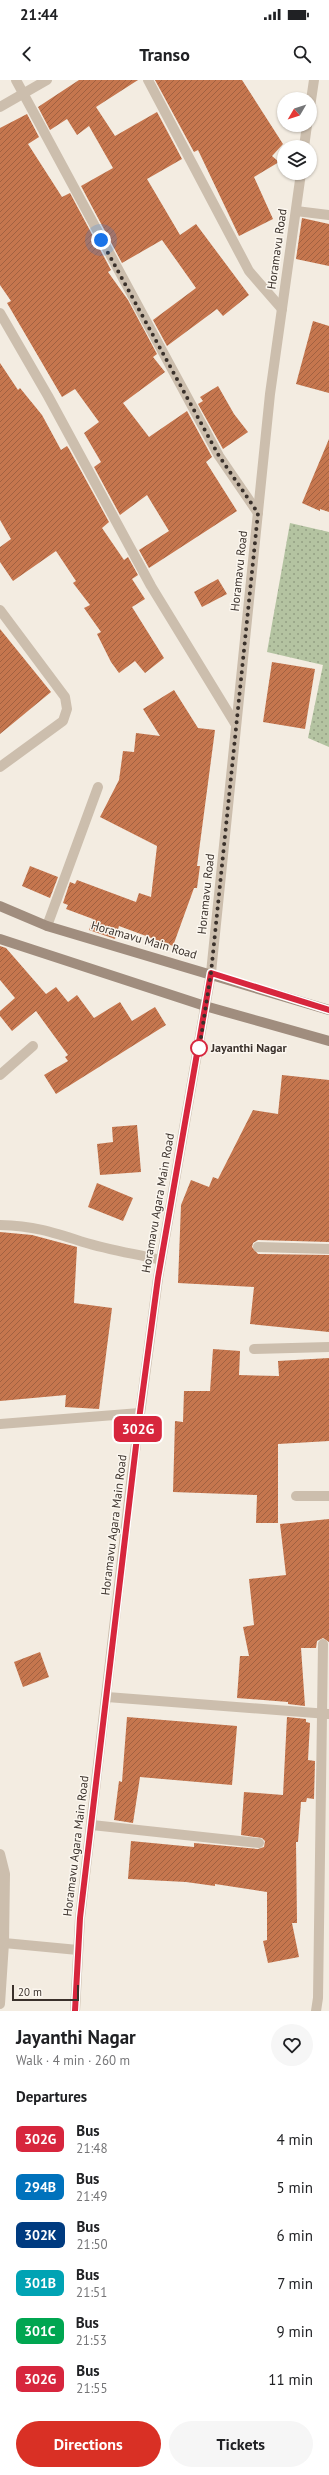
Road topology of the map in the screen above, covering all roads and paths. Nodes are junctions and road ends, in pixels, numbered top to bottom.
1 (16, 80) edge
2 (48, 80) edge
3 (148, 80) edge
4 (314, 80) edge
5 (312, 92) edge
6 (24, 94) junction
7 (0, 107) edge
8 (300, 180) edge
9 (296, 211) junction
10 (329, 215) edge
11 (282, 309) junction
12 (0, 312) edge
13 (258, 513) junction
14 (0, 610) edge
15 (236, 725) junction
16 (0, 767) edge
17 (98, 786) dead end
18 (0, 906) edge
19 (47, 926) junction
20 (0, 940) edge
21 (211, 973) junction
22 (205, 1006) junction
23 (329, 1010) edge
24 (329, 1042) edge
25 (33, 1046) dead end
26 (0, 1075) edge
27 (0, 1226) edge
28 (258, 1247) dead end
29 (329, 1249) edge
30 (161, 1260) junction
31 (329, 1347) edge
32 (254, 1350) dead end
33 (140, 1412) junction
34 (0, 1424) edge
35 (296, 1496) dead end
36 (329, 1496) edge
37 (323, 1644) dead end
38 (107, 1697) junction
39 (326, 1714) edge
40 (92, 1825) junction
41 (259, 1844) dead end
42 (0, 1854) edge
43 (4, 1943) junction
44 (78, 1950) junction
45 (0, 2004) edge
46 (76, 2011) edge
47 (316, 2011) edge

1 - 6 street
2 - 6 street
3 - 11 street
4 - 5 street
6 - 7 street
6 - 13 street
8 - 9 street, Horamavu Road
9 - 10 street
9 - 11 street, Horamavu Road
11 - 13 street, Horamavu Road
12 - 15 street
13 - 15 street, Horamavu Road
14 - 16 street
15 - 21 street, Horamavu Road
17 - 19 street
18 - 19 main road, Horamavu Main Road
19 - 21 main road, Horamavu Main Road
20 - 22 main road
21 - 22 street, Horamavu Agara Main Road
21 - 23 main road, Horamavu Main Road
22 - 24 main road
22 - 30 street, Horamavu Agara Main Road
25 - 26 street
27 - 30 street
28 - 29 street
30 - 33 street, Horamavu Agara Main Road
31 - 32 street
33 - 34 street
33 - 38 street, Horamavu Agara Main Road
35 - 36 street
37 - 39 street
38 - 39 street
38 - 40 street, Horamavu Agara Main Road
39 - 47 street
40 - 41 street
40 - 44 street, Horamavu Agara Main Road
42 - 43 street
43 - 44 street
43 - 45 street
44 - 46 street, Horamavu Agara Main Road

